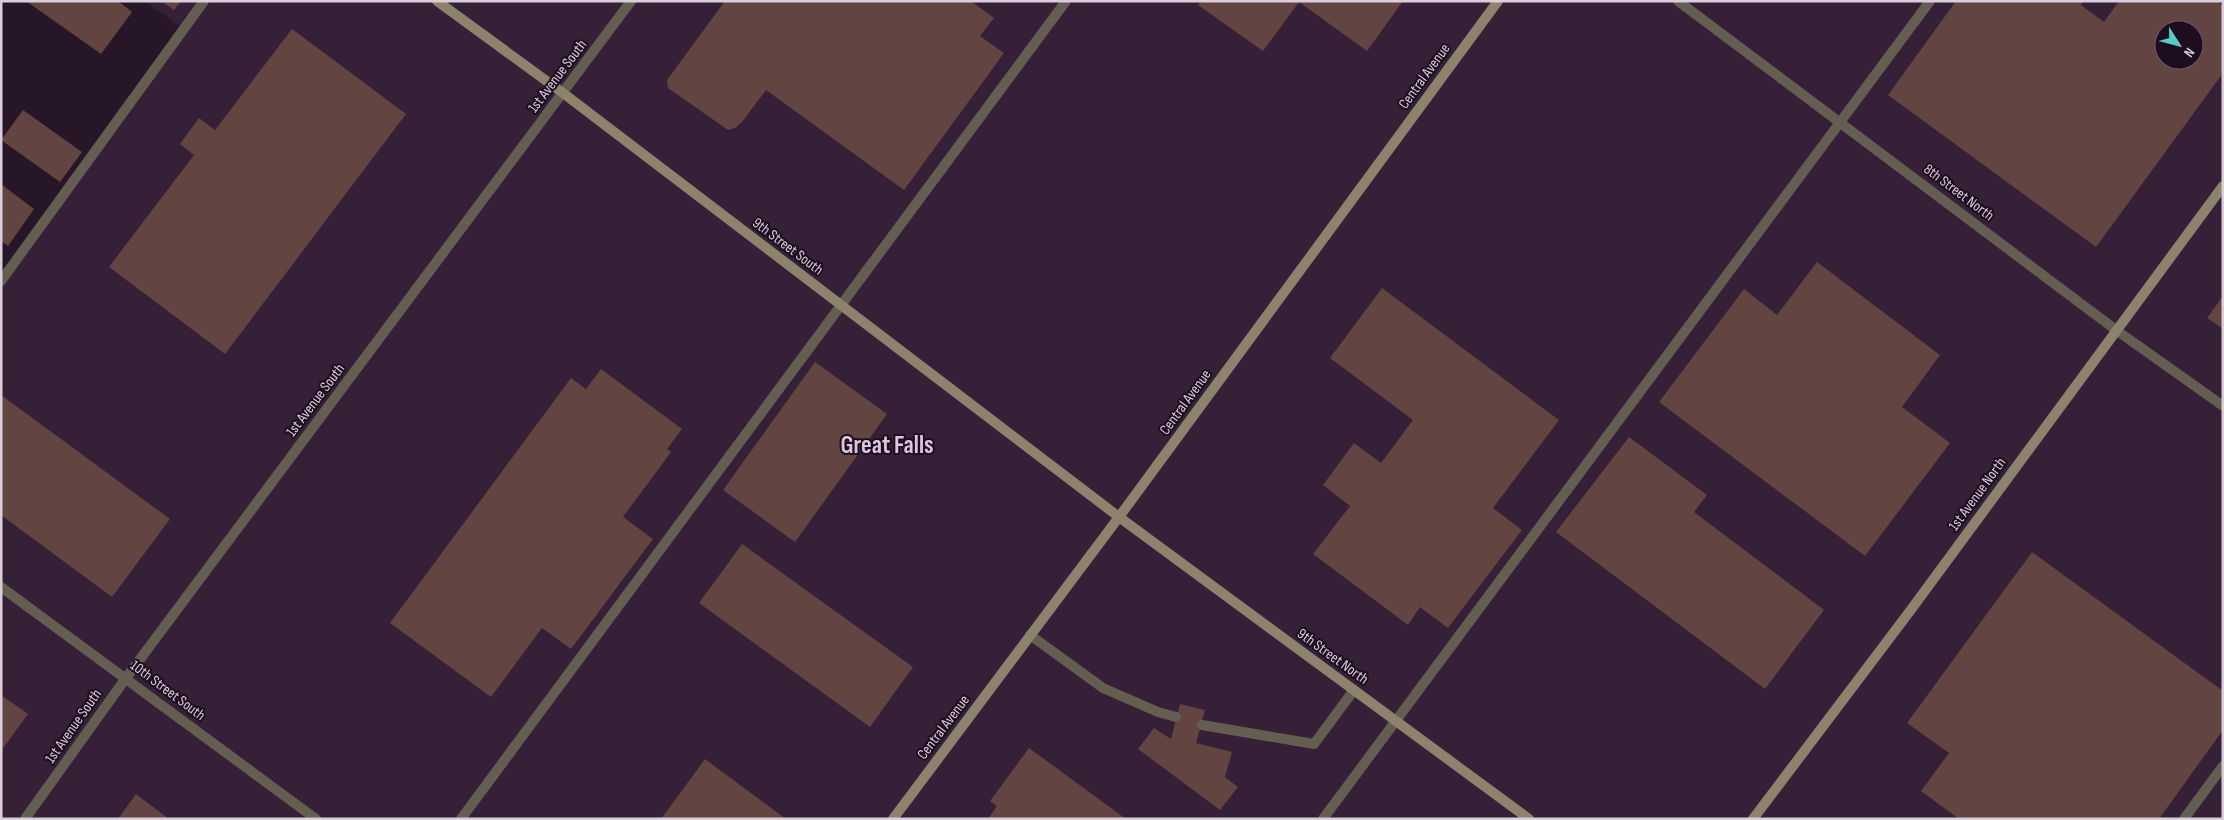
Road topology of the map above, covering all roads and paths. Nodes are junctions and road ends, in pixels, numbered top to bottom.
1 (204, 1) edge
2 (437, 1) edge
3 (631, 1) edge
4 (1066, 1) edge
5 (1498, 1) edge
6 (1678, 1) edge
7 (1930, 1) edge
8 (563, 93) junction
9 (1841, 122) junction
10 (2223, 186) edge
11 (1, 280) edge
12 (842, 306) junction
13 (2116, 330) junction
14 (2223, 406) edge
15 (1119, 517) junction
16 (1, 587) edge
17 (1030, 635) junction
18 (126, 678) junction
19 (1354, 690) junction
20 (1176, 718) dead end
21 (1394, 720) junction
22 (1202, 725) dead end
23 (2223, 766) edge
24 (26, 819) edge
25 (316, 819) edge
26 (461, 819) edge
27 (893, 819) edge
28 (1323, 819) edge
29 (1528, 819) edge
30 (1753, 819) edge
31 (2184, 819) edge

1 - 11 street
2 - 8 main road, 9th Street South
3 - 8 street, 1st Avenue South
4 - 12 street
5 - 15 main road, Central Avenue
6 - 9 street, 8th Street North
7 - 9 street
8 - 12 main road, 9th Street South
8 - 18 street, 1st Avenue South
9 - 13 street, 8th Street North
9 - 21 street
10 - 13 main road, 1st Avenue North
12 - 15 main road, 9th Street South
12 - 26 street
13 - 14 street, 8th Street North
13 - 30 main road, 1st Avenue North
15 - 17 main road, Central Avenue
15 - 19 main road, 9th Street North
16 - 18 street, 10th Street South
17 - 20 street
17 - 27 main road, Central Avenue
18 - 24 street, 1st Avenue South
18 - 25 street, 10th Street South
19 - 21 main road, 9th Street North
19 - 22 street
21 - 28 street
21 - 29 main road, 9th Street North
23 - 31 street

